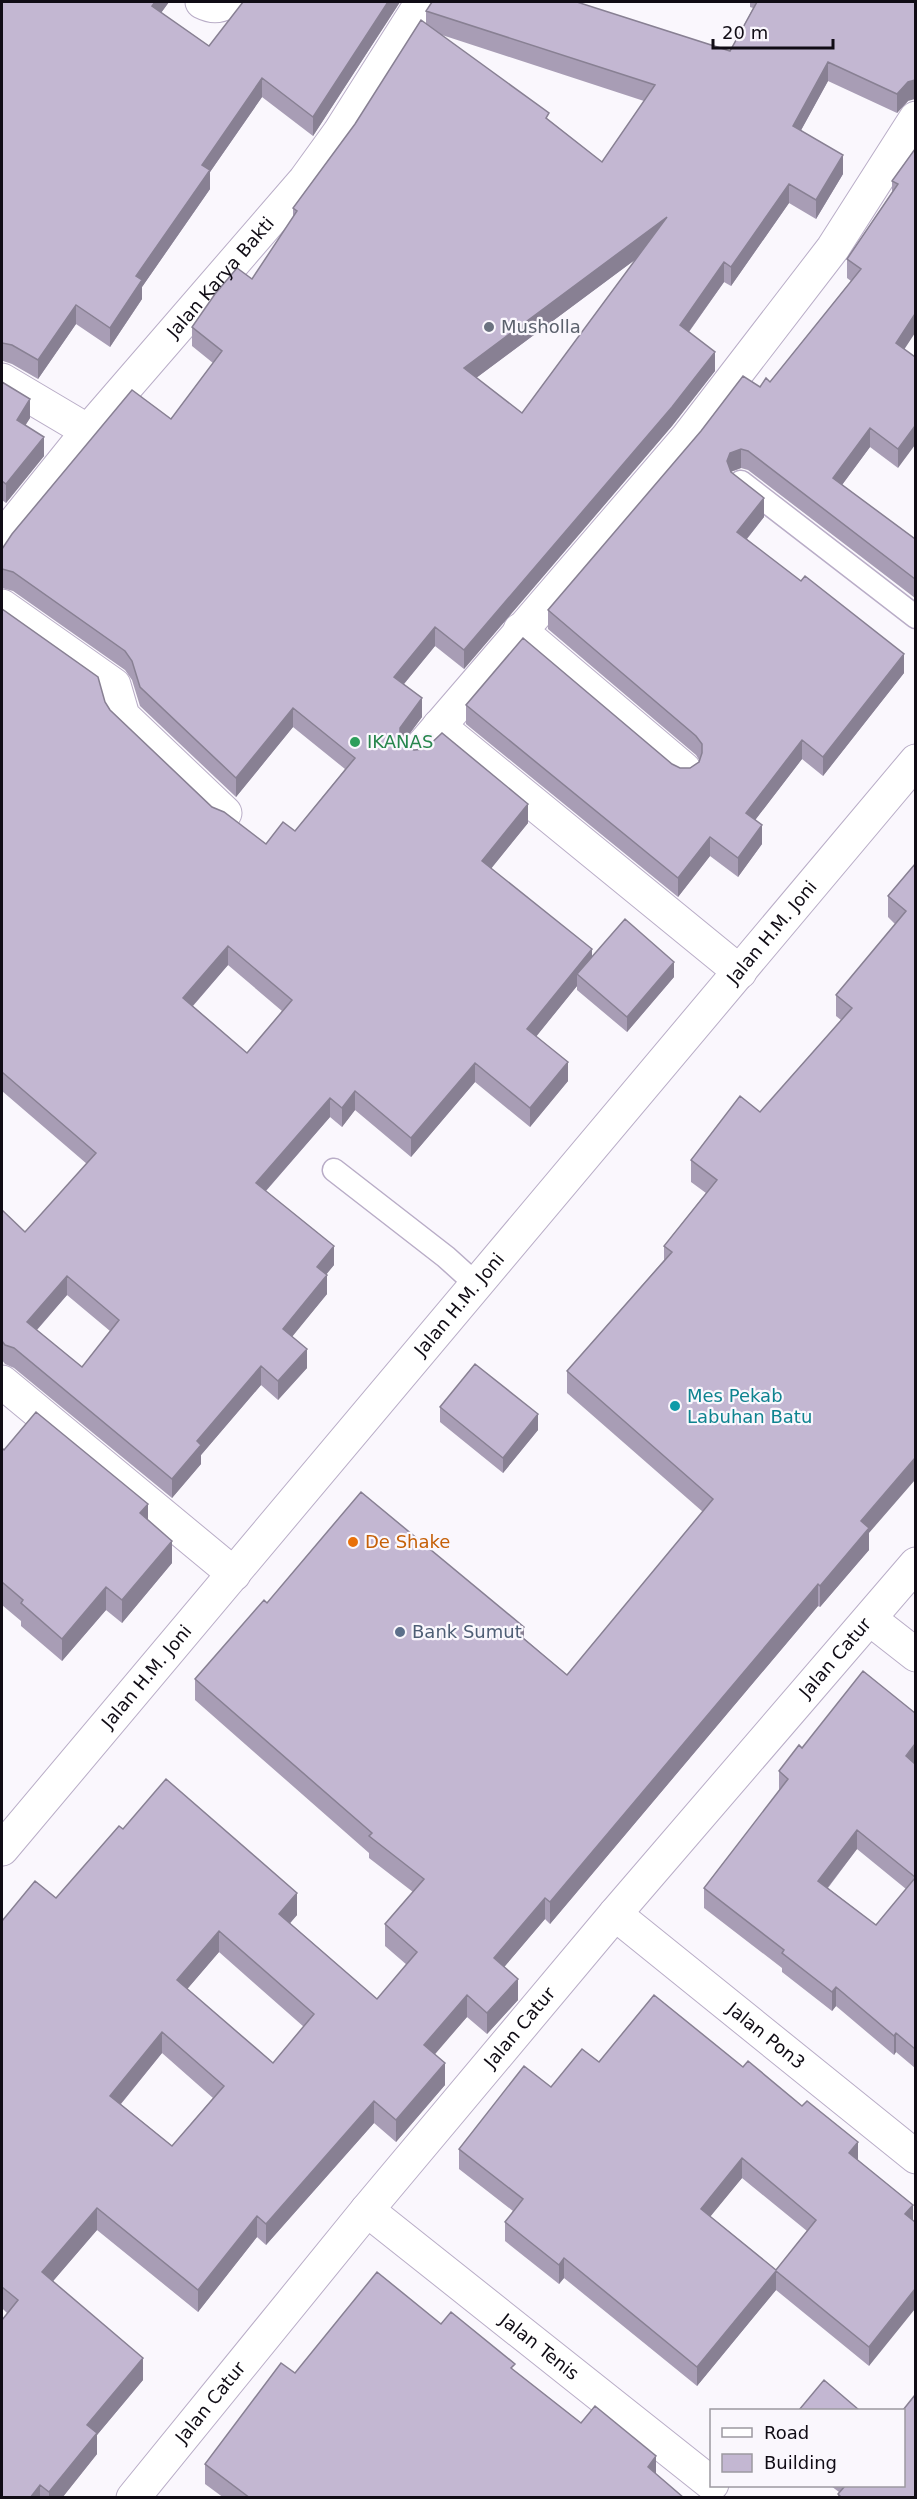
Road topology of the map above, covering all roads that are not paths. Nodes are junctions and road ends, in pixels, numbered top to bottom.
1 (202, 2) edge
2 (228, 2) edge
3 (422, 2) edge
4 (915, 118) edge
5 (2, 380) edge
6 (88, 431) junction
7 (740, 481) edge
8 (2, 538) edge
9 (2, 606) edge
10 (915, 617) edge
11 (520, 630) junction
12 (439, 726) junction
13 (418, 751) edge
14 (915, 761) edge
15 (684, 769) edge
16 (225, 813) edge
17 (740, 972) junction
18 (334, 1170) dead end
19 (477, 1285) junction
20 (2, 1382) edge
21 (915, 1564) edge
22 (234, 1574) junction
23 (870, 1619) junction
24 (915, 1655) edge
25 (2, 1849) edge
26 (615, 1914) junction
27 (915, 2157) edge
28 (367, 2210) junction
29 (710, 2483) edge
30 (714, 2487) edge
31 (133, 2498) edge
32 (728, 2498) edge

1 - 2 street
3 - 6 street, Jalan Karya Bakti
4 - 11 street
5 - 6 street
6 - 8 street, Jalan Karya Bakti
7 - 10 lane
9 - 16 street
11 - 12 street
11 - 15 street
12 - 13 street
12 - 17 street
14 - 17 street, Jalan H.M. Joni
17 - 19 street, Jalan H.M. Joni
18 - 19 lane
19 - 22 street, Jalan H.M. Joni
20 - 22 street
21 - 23 street, Jalan Catur
22 - 25 street, Jalan H.M. Joni
23 - 24 street
23 - 26 street, Jalan Catur
26 - 27 street, Jalan Pon3
26 - 28 street, Jalan Catur
28 - 29 street, Jalan Tenis
28 - 31 street, Jalan Catur
30 - 32 street, Jalan Tenis

